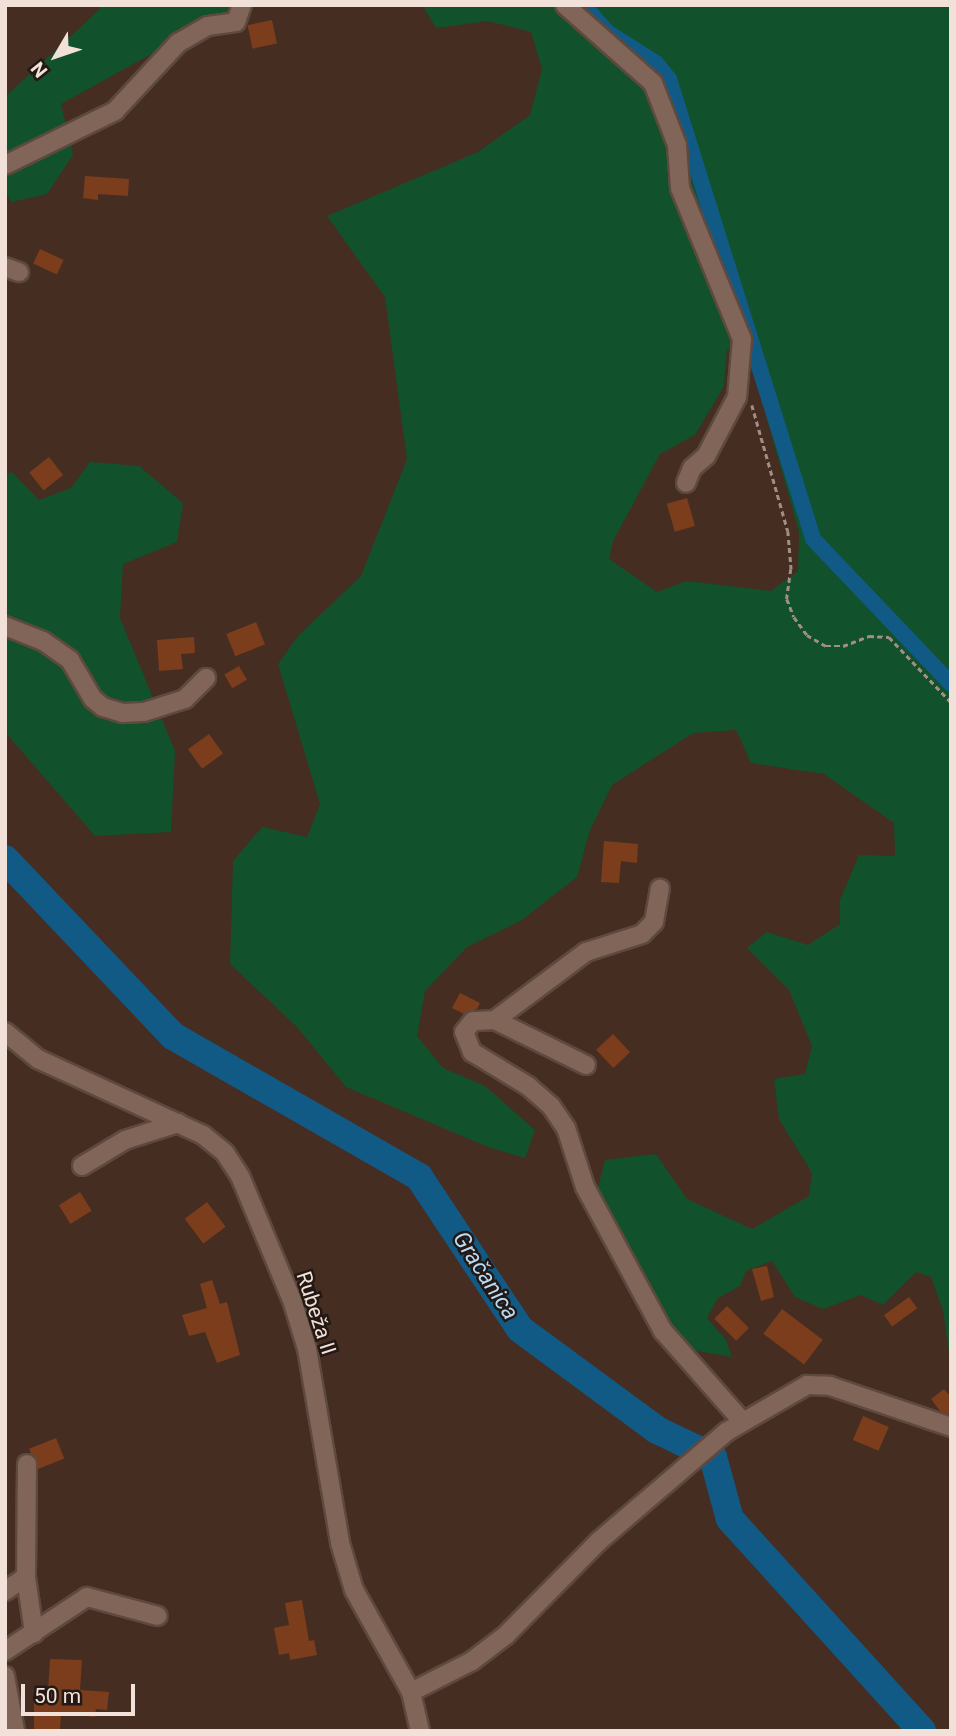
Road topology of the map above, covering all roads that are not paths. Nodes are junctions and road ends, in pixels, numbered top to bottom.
1 (242, 5) edge
2 (565, 5) edge
3 (5, 165) edge
4 (686, 483) dead end
5 (5, 626) edge
6 (206, 678) dead end
7 (660, 889) dead end
8 (495, 1020) junction
9 (5, 1032) edge
10 (586, 1065) dead end
11 (178, 1124) junction
12 (82, 1166) dead end
13 (743, 1422) junction
14 (951, 1427) edge
15 (27, 1464) dead end
16 (26, 1577) junction
17 (5, 1591) edge
18 (158, 1616) dead end
19 (34, 1633) junction
20 (5, 1651) edge
21 (5, 1676) edge
22 (411, 1692) junction
23 (15, 1731) edge
24 (419, 1731) edge

1 - 3 street
2 - 4 street
5 - 6 street
7 - 8 street
8 - 10 street
8 - 13 street
9 - 11 street, Rubeža II
11 - 12 street
11 - 22 street, Rubeža II
13 - 14 street
13 - 22 street
15 - 16 street
16 - 17 street
16 - 19 street
18 - 19 street
19 - 20 street
21 - 23 street
22 - 24 street, Rubeža II

